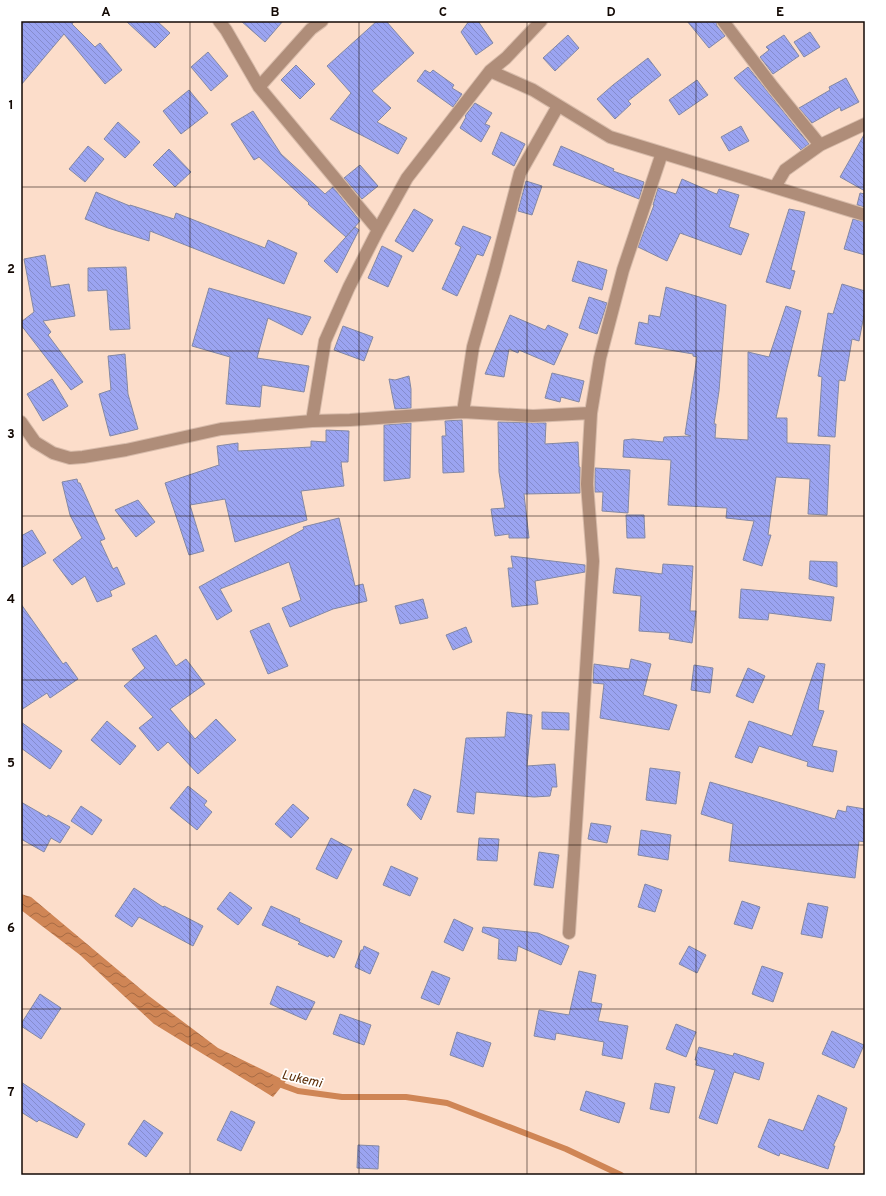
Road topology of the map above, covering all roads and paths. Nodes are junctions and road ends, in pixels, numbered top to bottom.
1 (219, 21) edge
2 (322, 21) edge
3 (540, 21) edge
4 (723, 21) edge
5 (490, 71) junction
6 (259, 87) junction
7 (558, 106) junction
8 (865, 124) edge
9 (820, 145) junction
10 (662, 153) junction
11 (775, 187) junction
12 (865, 215) edge
13 (378, 230) junction
14 (463, 412) junction
15 (591, 413) junction
16 (312, 421) junction
17 (21, 422) edge
18 (569, 933) dead end

1 - 6 street
2 - 6 street
3 - 5 street
4 - 9 street
5 - 7 street
5 - 13 street
6 - 13 street
7 - 10 street
7 - 14 street
8 - 9 street
9 - 11 street
10 - 11 street
10 - 15 street
11 - 12 street
13 - 16 street
14 - 15 street
14 - 16 street
15 - 18 street
16 - 17 street

